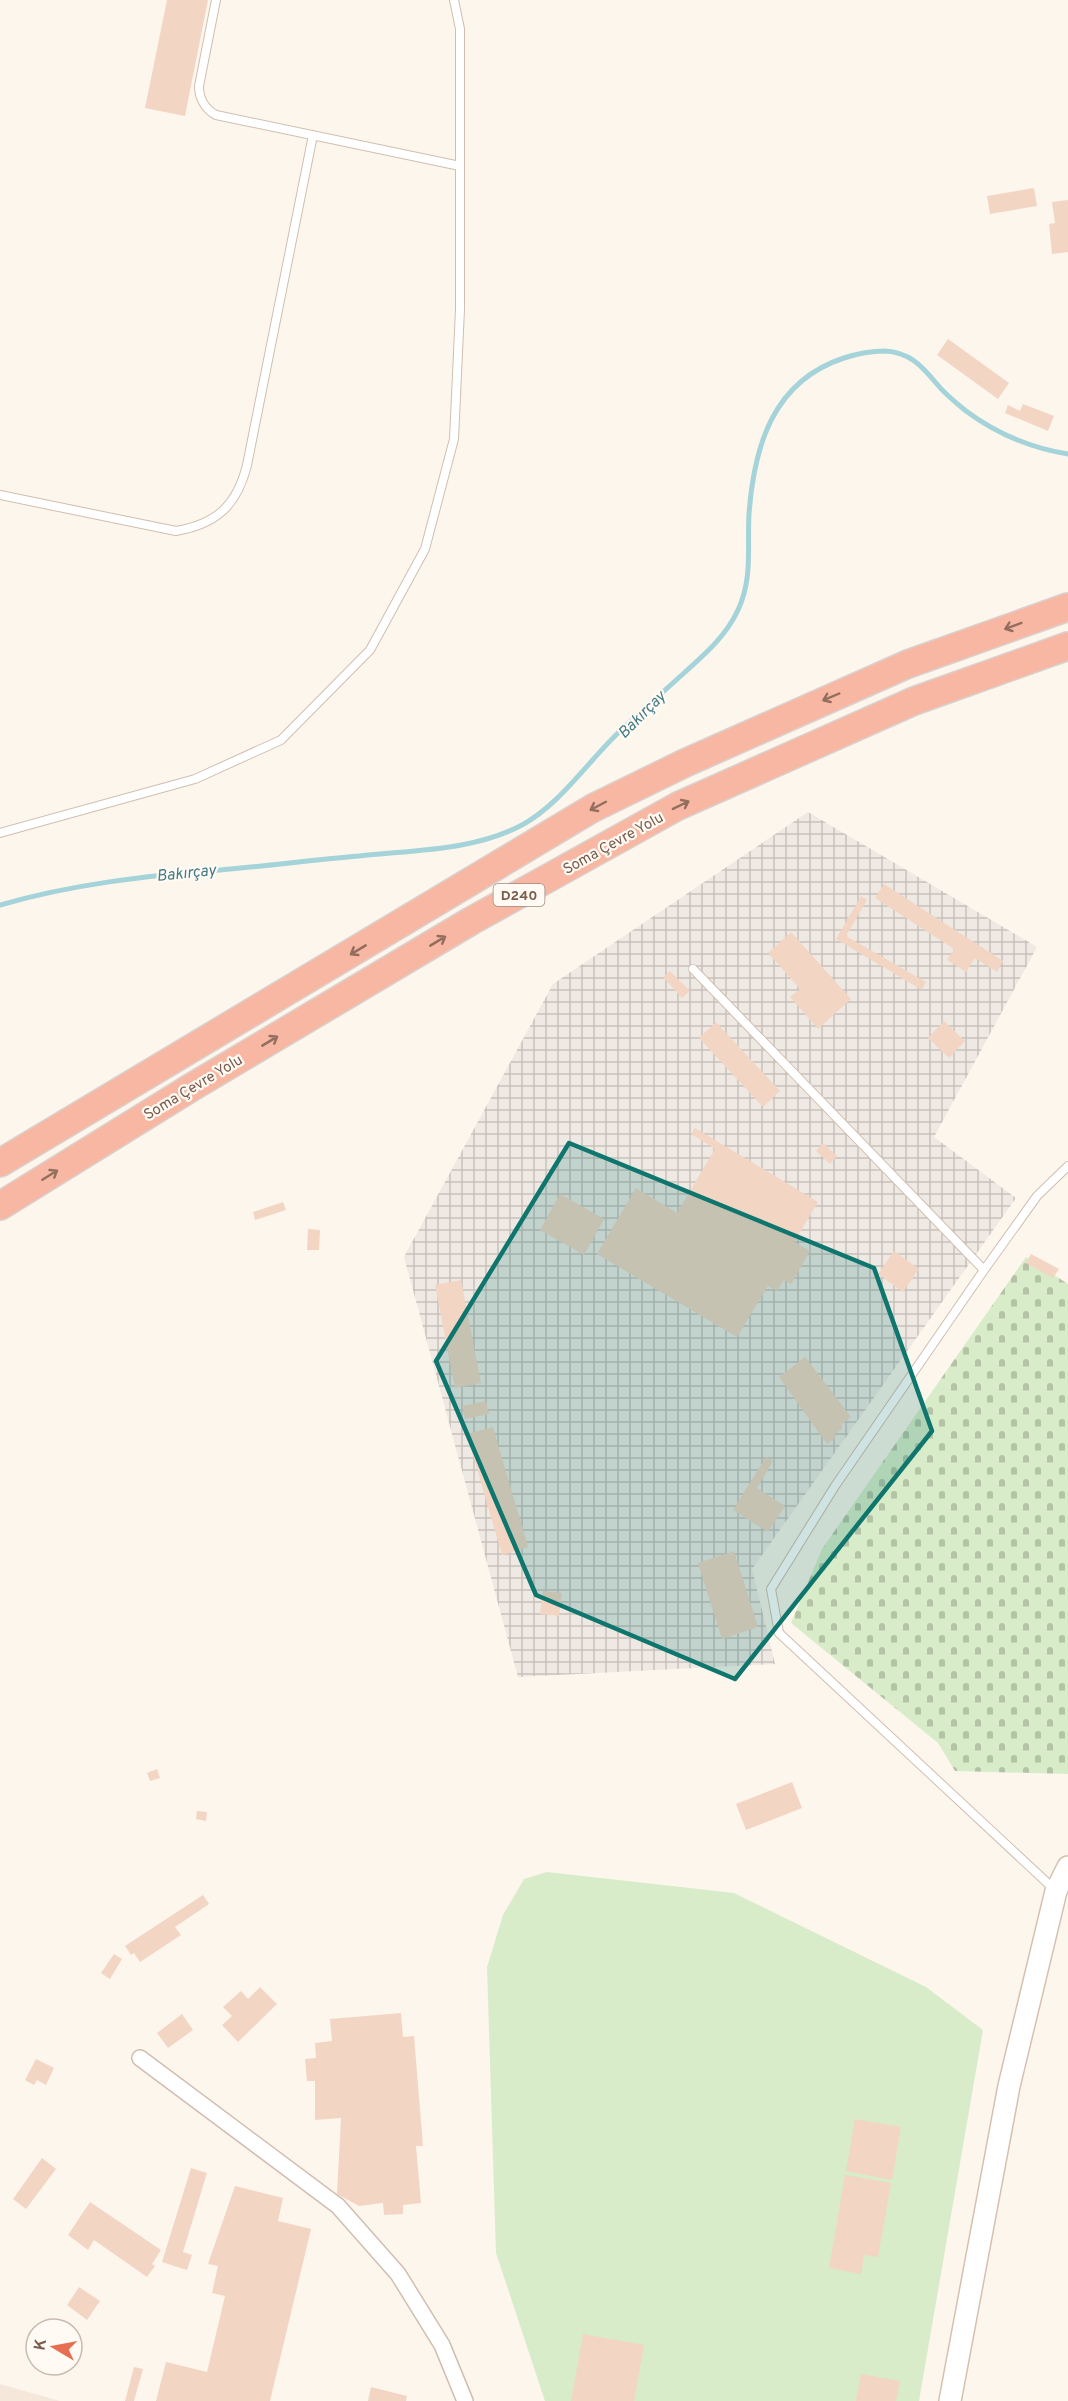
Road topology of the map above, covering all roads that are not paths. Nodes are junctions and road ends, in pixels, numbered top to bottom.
1 (216, 0) edge
2 (453, 0) edge
3 (313, 135) junction
4 (460, 166) junction
5 (0, 495) edge
6 (1068, 607) edge
7 (1068, 646) edge
8 (0, 833) edge
9 (693, 969) dead end
10 (0, 1164) edge
11 (1068, 1166) edge
12 (0, 1206) edge
13 (984, 1270) junction
14 (1068, 1868) edge
15 (1056, 1891) junction
16 (140, 2058) dead end
17 (465, 2401) edge
18 (950, 2401) edge

1 - 3 lane
2 - 4 lane
3 - 4 lane
3 - 5 lane
4 - 8 lane
6 -> 10 highway, D240
12 -> 7 highway, Soma Çevre Yolu / D240
9 - 13 lane
11 - 13 lane
13 - 15 lane
14 - 15 street
15 - 18 street
16 - 17 street

